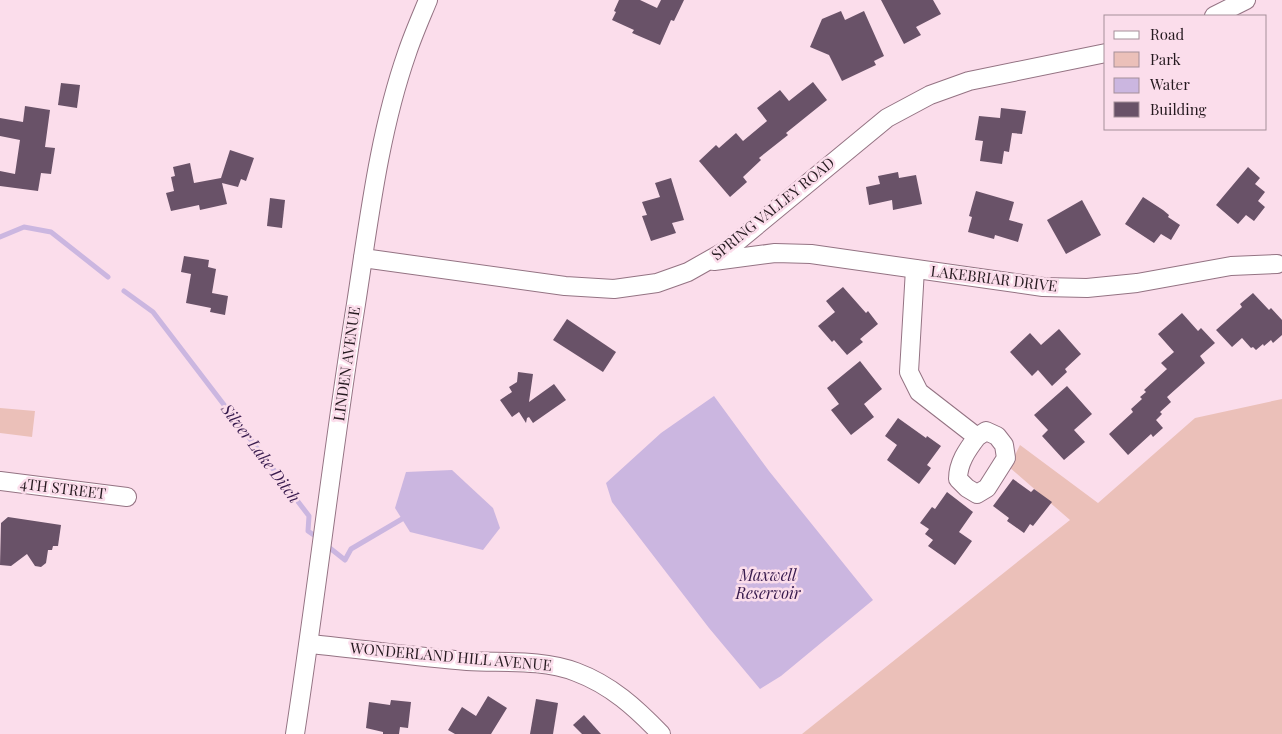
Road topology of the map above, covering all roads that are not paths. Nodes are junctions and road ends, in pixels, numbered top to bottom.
1 (428, 0) edge
2 (1246, 0) edge
3 (1216, 15) edge
4 (1104, 53) edge
5 (363, 258) junction
6 (711, 261) junction
7 (1280, 265) edge
8 (915, 269) junction
9 (976, 437) dead end
10 (0, 481) edge
11 (127, 497) dead end
12 (309, 644) junction
13 (295, 734) edge
14 (661, 734) edge

1 - 5 street, LINDEN AVENUE
2 - 3 street
4 - 6 street, SPRING VALLEY ROAD
5 - 6 street, SPRING VALLEY ROAD
5 - 12 street, LINDEN AVENUE
6 - 8 street, LAKEBRIAR DRIVE
7 - 8 street, LAKEBRIAR DRIVE
8 - 9 street
10 - 11 street, 4TH STREET
12 - 13 street, LINDEN AVENUE
12 - 14 street, WONDERLAND HILL AVENUE

